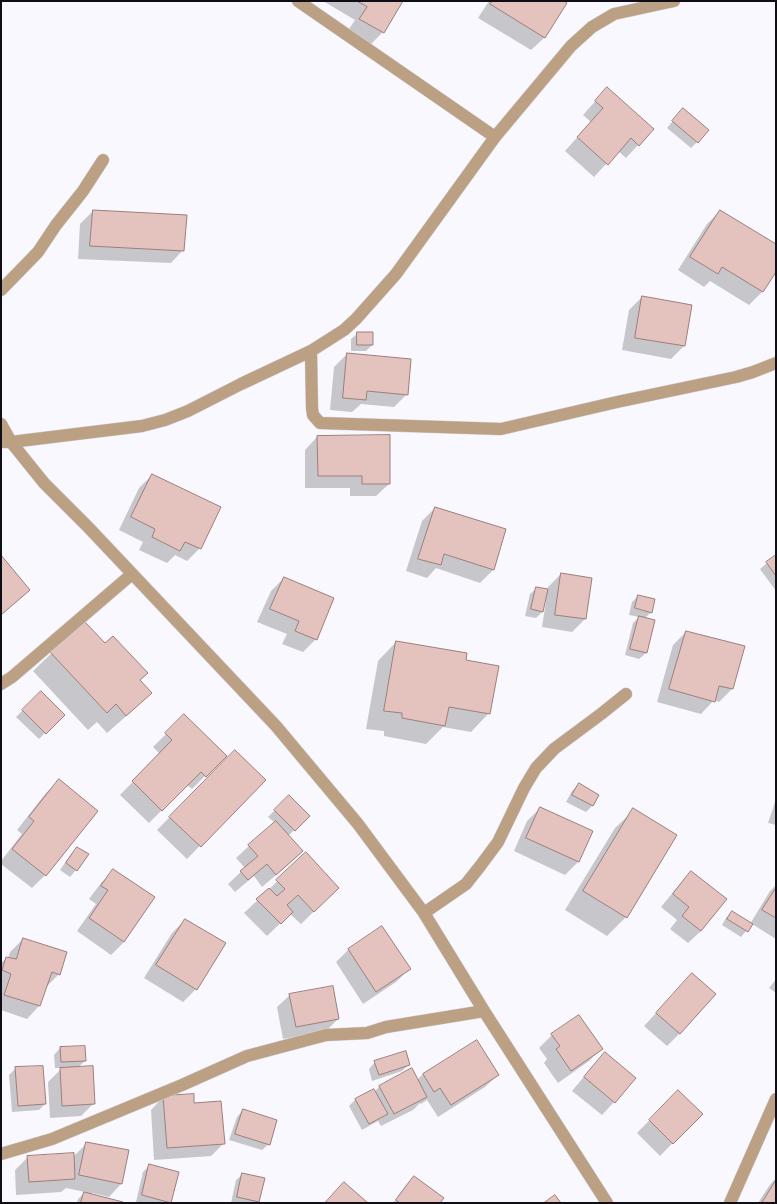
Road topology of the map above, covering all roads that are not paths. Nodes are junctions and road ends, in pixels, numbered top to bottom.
1 (298, 1) edge
2 (674, 1) edge
3 (495, 137) junction
4 (103, 160) dead end
5 (1, 290) edge
6 (311, 351) junction
7 (776, 363) edge
8 (1, 424) edge
9 (6, 442) edge
10 (132, 574) junction
11 (1, 684) edge
12 (626, 694) dead end
13 (424, 913) junction
14 (484, 1011) junction
15 (776, 1099) edge
16 (1, 1154) edge
17 (607, 1203) edge
18 (730, 1203) edge

1 - 3 street
2 - 3 street
3 - 6 street
4 - 5 street
6 - 7 street
6 - 9 street
8 - 9 street
9 - 10 street
10 - 11 street
10 - 13 street
12 - 13 street
13 - 14 street
14 - 16 street
14 - 17 street
15 - 18 street

